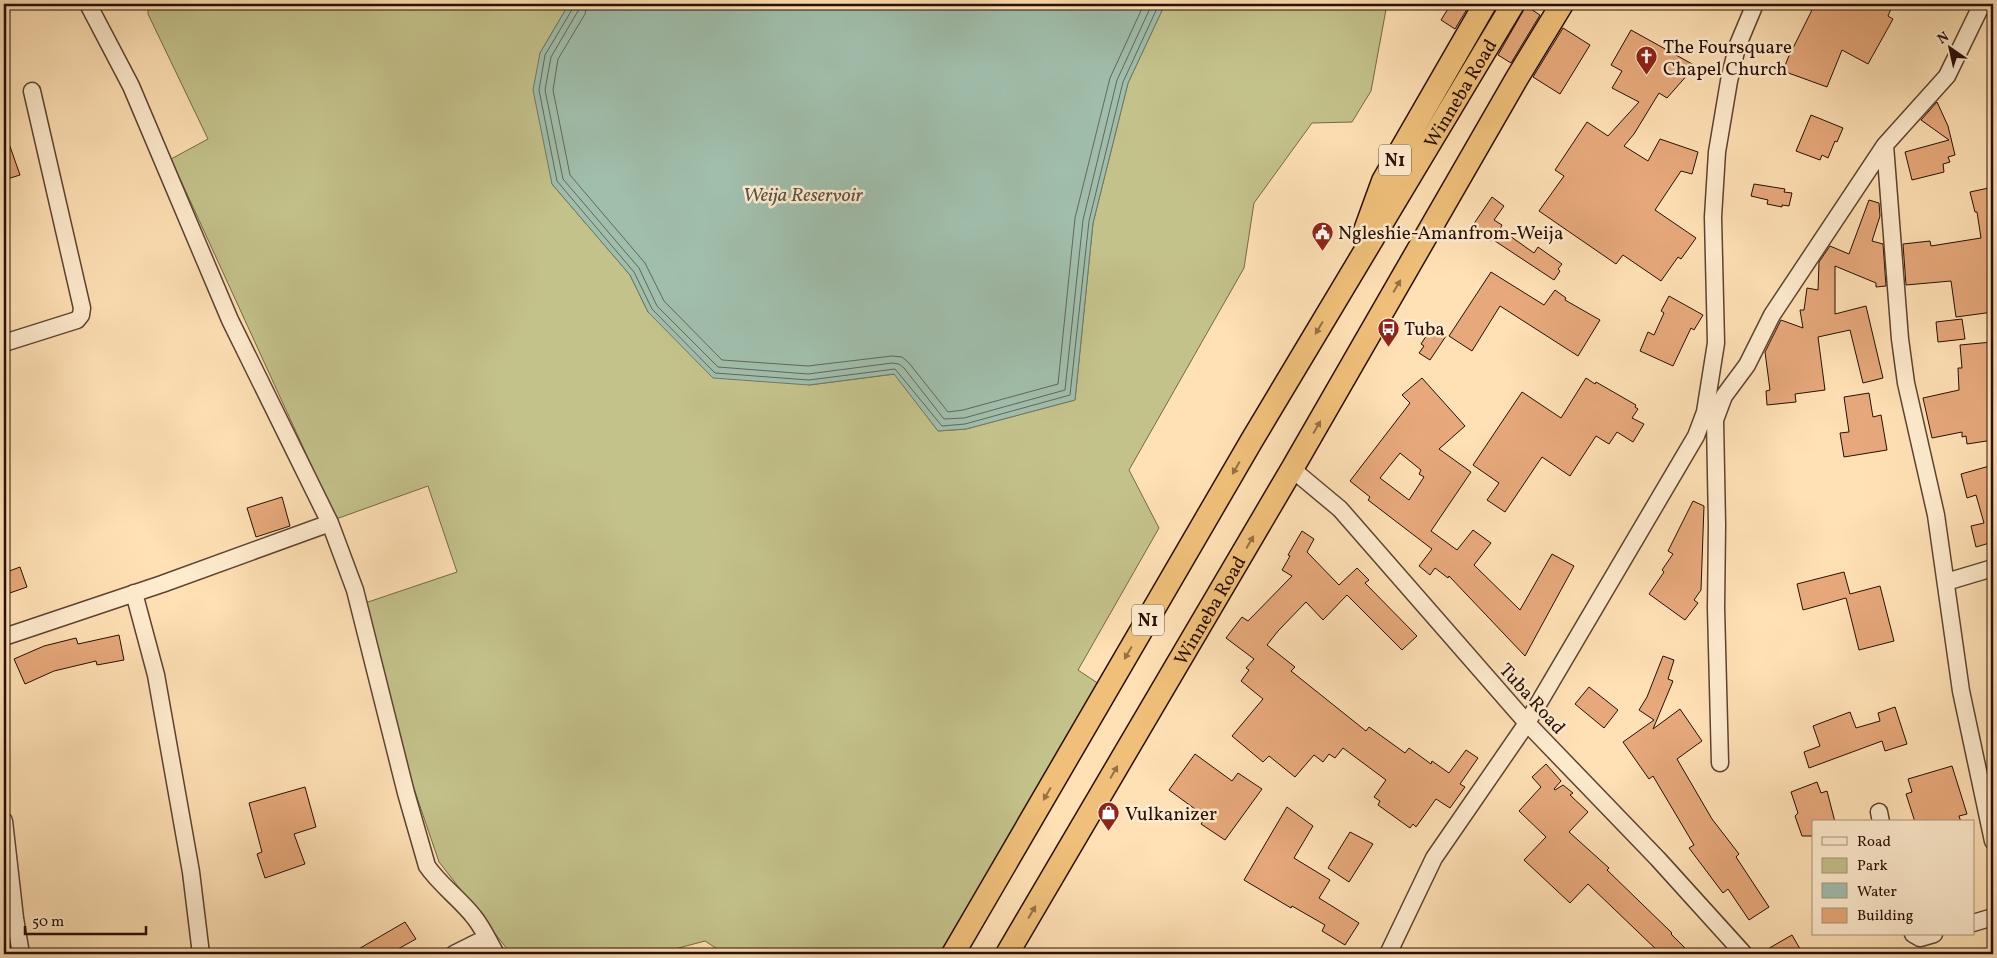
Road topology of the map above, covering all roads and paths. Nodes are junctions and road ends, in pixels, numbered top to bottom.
1 (88, 4) edge
2 (1485, 4) edge
3 (1501, 4) edge
4 (1513, 4) edge
5 (1548, 4) edge
6 (1562, 4) edge
7 (1578, 4) edge
8 (1755, 4) edge
9 (1982, 4) edge
10 (32, 91) dead end
11 (1885, 145) junction
12 (1409, 265) junction
13 (1344, 286) junction
14 (4, 343) edge
15 (1710, 416) junction
16 (1292, 469) junction
17 (330, 524) junction
18 (1993, 568) edge
19 (1946, 582) junction
20 (134, 593) junction
21 (4, 637) edge
22 (1527, 723) junction
23 (1720, 763) dead end
24 (4, 821) edge
25 (1993, 841) edge
26 (1993, 917) edge
27 (1974, 923) edge
28 (486, 938) junction
29 (21, 954) edge
30 (201, 954) edge
31 (454, 954) edge
32 (496, 954) edge
33 (953, 954) edge
34 (1007, 954) edge
35 (1388, 954) edge
36 (1744, 954) edge

1 - 17 street
2 - 13 highway, Winneba Road / N1
3 - 13 highway, Winneba Road / N1
4 - 13 highway, Winneba Road / N1
5 - 12 highway, Winneba Road / N1
6 - 12 highway, Winneba Road / N1
7 - 12 highway, Winneba Road / N1
8 - 15 street
9 - 11 street
10 - 14 street
11 - 15 street
11 - 19 street
16 -> 12 highway, Winneba Road / N1
13 -> 33 highway, Winneba Road / N1
15 - 22 street
15 - 23 street
16 - 22 street, Tuba Road
34 -> 16 highway, Winneba Road / N1
17 - 20 street
17 - 28 street
18 - 19 street
19 - 25 street
20 - 21 street
20 - 30 street
22 - 35 street
22 - 36 street, Tuba Road
24 - 29 street
26 - 27 street
28 - 31 street
28 - 32 street

